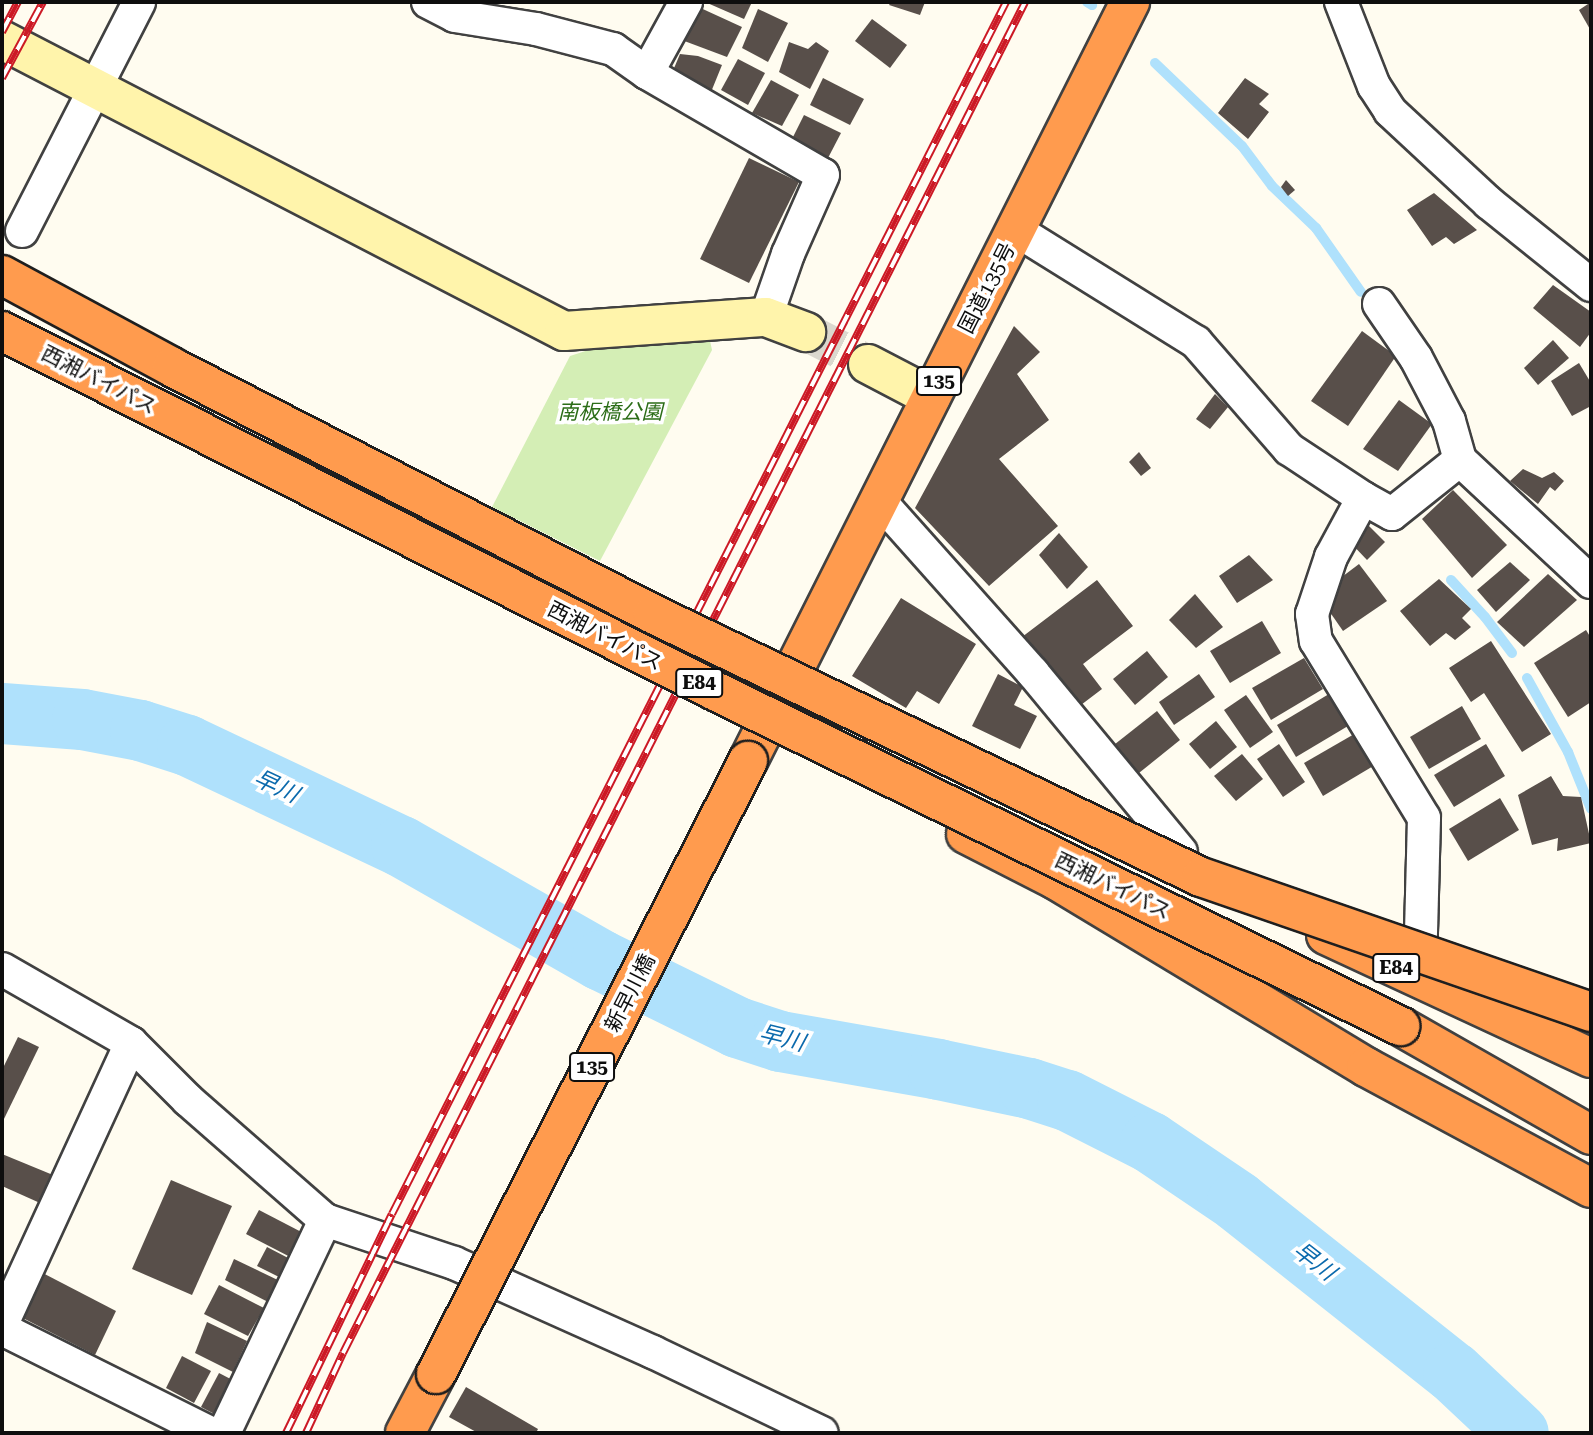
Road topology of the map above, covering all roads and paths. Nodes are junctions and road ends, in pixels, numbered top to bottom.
1 (139, 2) edge
2 (428, 2) edge
3 (685, 2) edge
4 (1130, 2) edge
5 (1341, 2) edge
6 (2, 40) edge
7 (647, 74) junction
8 (96, 89) junction
9 (1016, 230) junction
10 (22, 231) dead end
11 (2, 275) edge
12 (1591, 285) edge
13 (1379, 304) dead end
14 (766, 317) junction
15 (2, 331) edge
16 (806, 332) tunnel mouth
17 (868, 364) tunnel mouth
18 (931, 397) junction
19 (1460, 460) junction
20 (1363, 498) junction
21 (878, 499) junction
22 (1591, 582) edge
23 (795, 664) junction
24 (756, 745) junction
25 (1191, 864) junction
26 (1420, 966) junction
27 (2, 969) edge
28 (1591, 1012) edge
29 (1400, 1026) junction
30 (1591, 1041) edge
31 (131, 1043) junction
32 (1591, 1058) edge
33 (1591, 1105) edge
34 (1591, 1135) edge
35 (1591, 1188) edge
36 (325, 1220) junction
37 (2, 1326) edge
38 (211, 1433) edge
39 (224, 1433) edge
40 (405, 1433) edge
41 (822, 1433) edge

1 - 8 street
2 - 7 street
3 - 7 street
4 - 9 highway, 国道135号 / 135
5 - 12 street
6 - 8 street
7 - 14 street
8 - 10 street
8 - 14 street
9 - 18 highway, 国道135号 / 135
9 - 20 street
11 - 25 highway, 西湘バイパス / E84, bridge
13 - 19 street
14 - 16 street
15 - 29 highway, 西湘バイパス / E84, bridge
17 - 18 street
18 - 21 highway, 国道135号 / 135
19 - 20 street
19 - 22 street
20 - 26 street
21 - 23 highway, 国道135号 / 135
21 - 25 street
23 - 24 highway, 国道135号 / 135
23 - 25 street
24 - 35 highway
24 - 40 highway, 新早川橋 / 135, bridge
25 - 26 street
25 - 28 highway, E84, bridge
25 - 32 highway, E84, bridge
26 - 30 street
27 - 31 street
29 - 33 highway, E84
29 - 34 highway, E84
31 - 36 street
31 - 37 street
36 - 39 street
36 - 41 street
37 - 38 street

